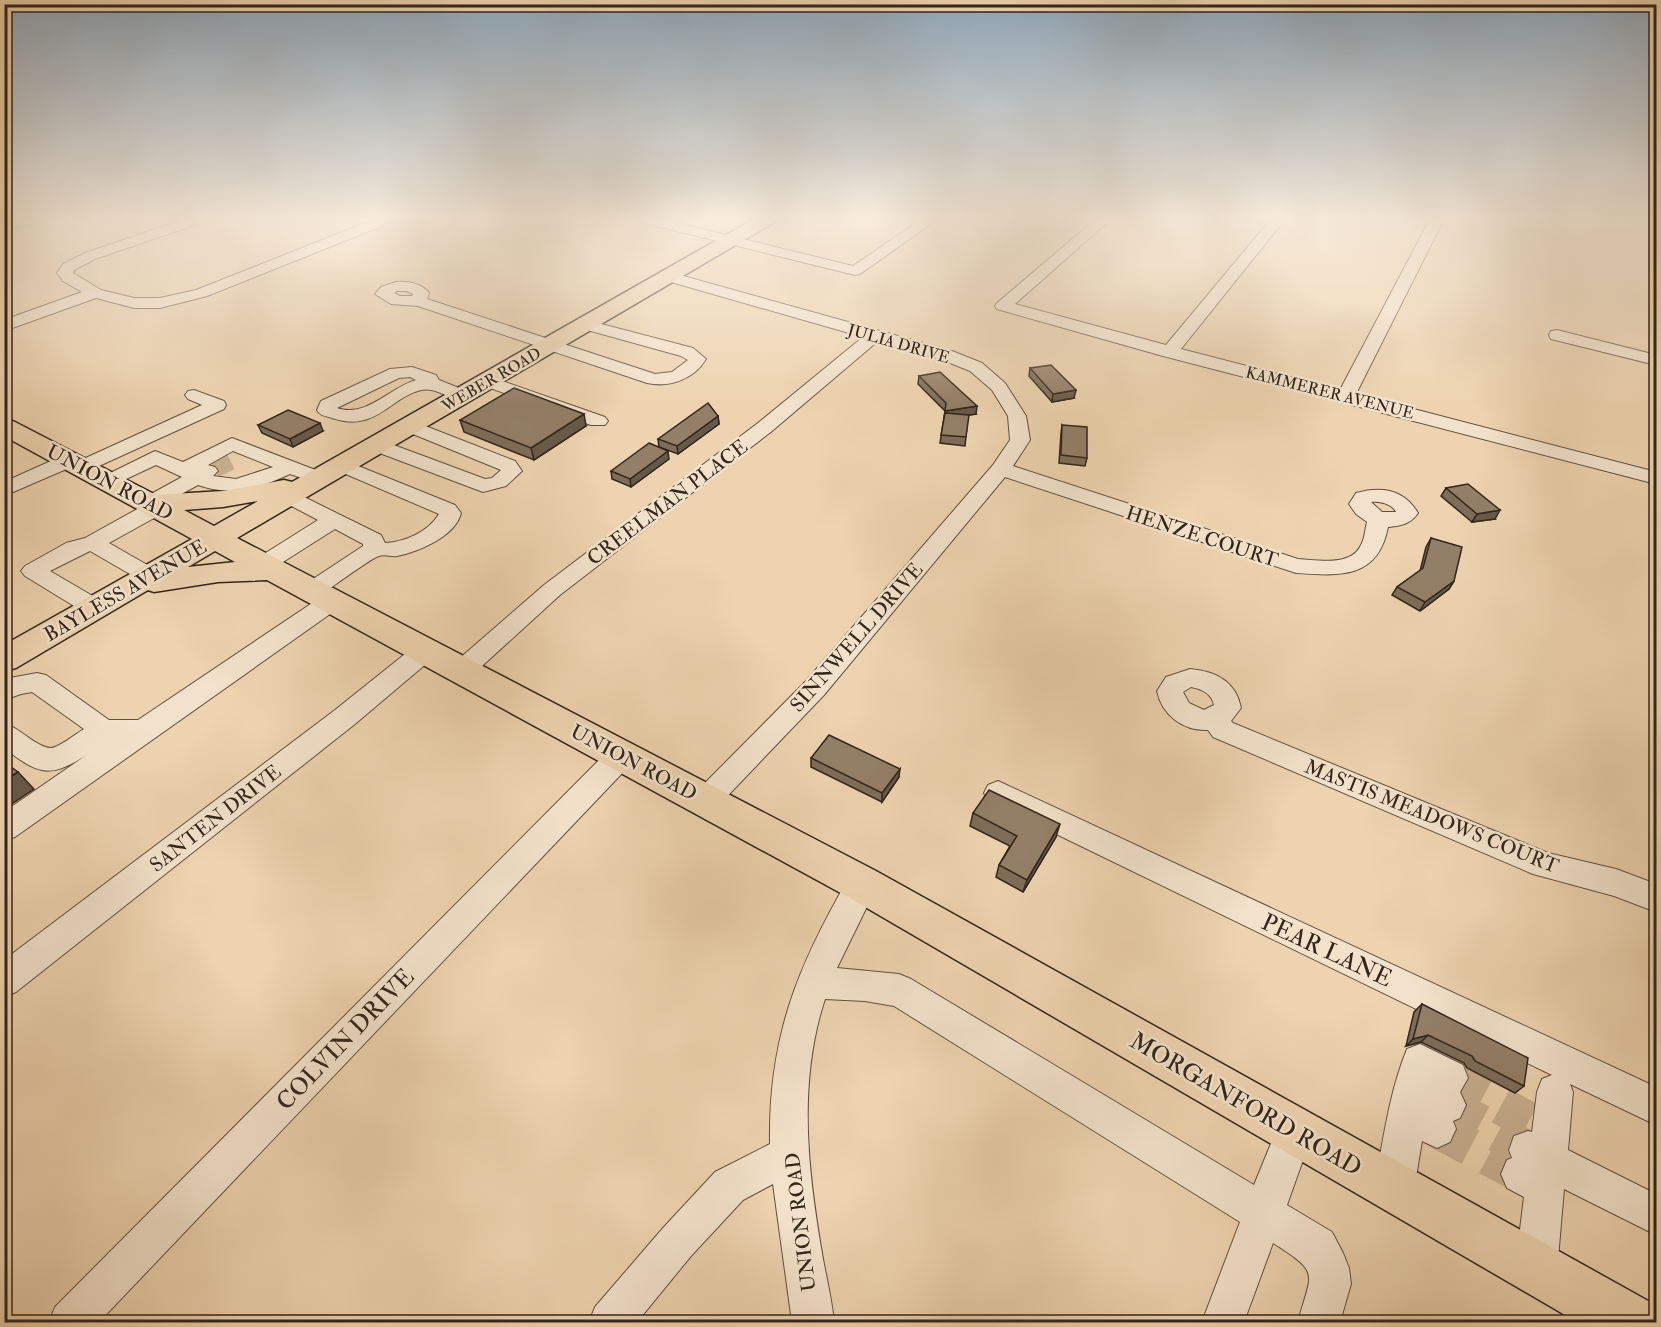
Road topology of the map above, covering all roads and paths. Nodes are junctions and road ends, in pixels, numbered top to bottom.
1 (73, 281) edge
2 (231, 281) edge
3 (664, 281) edge
4 (680, 281) edge
5 (1032, 281) edge
6 (1227, 281) edge
7 (1405, 281) edge
8 (95, 294) junction
9 (419, 301) dead end
10 (586, 325) junction
11 (4, 326) edge
12 (874, 335) junction
13 (1557, 335) dead end
14 (550, 346) junction
15 (1169, 352) junction
16 (1656, 360) edge
17 (488, 381) junction
18 (431, 384) junction
19 (194, 395) dead end
20 (463, 396) junction
21 (1346, 396) junction
22 (598, 421) dead end
23 (4, 426) edge
24 (410, 426) junction
25 (376, 445) junction
26 (75, 463) junction
27 (341, 465) junction
28 (289, 466) junction
29 (225, 467) junction
30 (1001, 469) junction
31 (1656, 478) edge
32 (317, 480) junction
33 (109, 482) junction
34 (4, 490) edge
35 (287, 496) junction
36 (152, 504) junction
37 (1379, 518) dead end
38 (334, 520) junction
39 (214, 538) junction
40 (93, 543) junction
41 (375, 548) junction
42 (270, 567) junction
43 (140, 582) junction
44 (322, 595) junction
45 (95, 608) junction
46 (424, 652) junction
47 (4, 660) edge
48 (461, 671) junction
49 (4, 692) edge
50 (1215, 720) dead end
51 (104, 730) junction
52 (143, 730) junction
53 (4, 733) edge
54 (621, 756) junction
55 (998, 793) edge
56 (706, 801) junction
57 (4, 828) edge
58 (862, 884) junction
59 (1656, 898) edge
60 (4, 981) edge
61 (815, 983) junction
62 (1555, 1092) dead end
63 (1431, 1102) dead end
64 (1656, 1107) edge
65 (1294, 1132) junction
66 (791, 1154) junction
67 (1537, 1154) junction
68 (1394, 1189) junction
69 (1263, 1213) junction
70 (1656, 1215) edge
71 (1536, 1270) junction
72 (70, 1323) edge
73 (610, 1323) edge
74 (813, 1323) edge
75 (1222, 1323) edge
76 (1319, 1323) edge
77 (1630, 1323) edge

1 - 8 street
2 - 8 street
3 - 10 main road, WEBER ROAD
4 - 12 street, JULIA DRIVE
5 - 15 street, KAMMERER AVENUE
6 - 15 street
7 - 21 street
8 - 11 street
9 - 14 street
10 - 14 main road, WEBER ROAD
10 - 14 street
12 - 30 street, JULIA DRIVE
12 - 48 street, CREELMAN PLACE
13 - 16 street
14 - 17 main road, WEBER ROAD
15 - 21 street, KAMMERER AVENUE
17 - 20 main road, WEBER ROAD
17 - 22 street
18 - 18 street
18 - 20 street
19 - 26 street
20 - 24 main road, WEBER ROAD
21 - 31 street, KAMMERER AVENUE
23 - 26 main road, UNION ROAD
24 - 25 main road, WEBER ROAD
24 - 25 street
25 - 27 main road, WEBER ROAD
26 - 33 main road, UNION ROAD
26 - 34 street
27 - 32 main road, WEBER ROAD
27 - 41 street
28 - 29 street
28 - 29 street
28 - 32 street
29 - 33 street
29 - 36 street
30 - 37 street, HENZE COURT
30 - 56 street, SINNWELL DRIVE
32 - 35 main road, WEBER ROAD
32 - 36 main road
33 - 36 main road, UNION ROAD
35 - 38 street
35 - 39 main road, WEBER ROAD
36 - 39 main road, UNION ROAD
36 - 40 street
38 - 41 street
38 - 42 street
39 - 42 main road, UNION ROAD
39 - 43 main road, BAYLESS AVENUE
40 - 43 street
40 - 45 street
41 - 44 street
42 - 43 main road
42 - 44 main road, UNION ROAD
43 - 45 main road, BAYLESS AVENUE
44 - 46 main road, UNION ROAD
44 - 52 street
45 - 47 main road, BAYLESS AVENUE
46 - 48 main road, UNION ROAD
46 - 60 street, SANTEN DRIVE
48 - 54 main road, UNION ROAD
49 - 51 street
50 - 59 street, MASTIS MEADOWS COURT
51 - 52 street
51 - 53 street
52 - 57 street
54 - 56 main road, UNION ROAD
54 - 72 street, COLVIN DRIVE
55 - 64 street, PEAR LANE
56 - 58 main road, UNION ROAD
58 - 61 street, UNION ROAD
58 - 65 main road, MORGANFORD ROAD
61 - 66 street, UNION ROAD
61 - 69 street
62 - 67 street
63 - 68 street
65 - 68 main road, MORGANFORD ROAD
65 - 69 street
66 - 73 street
66 - 74 street, UNION ROAD
67 - 70 street
67 - 71 street
68 - 71 main road, MORGANFORD ROAD
69 - 75 street
69 - 76 street
71 - 77 main road, MORGANFORD ROAD

